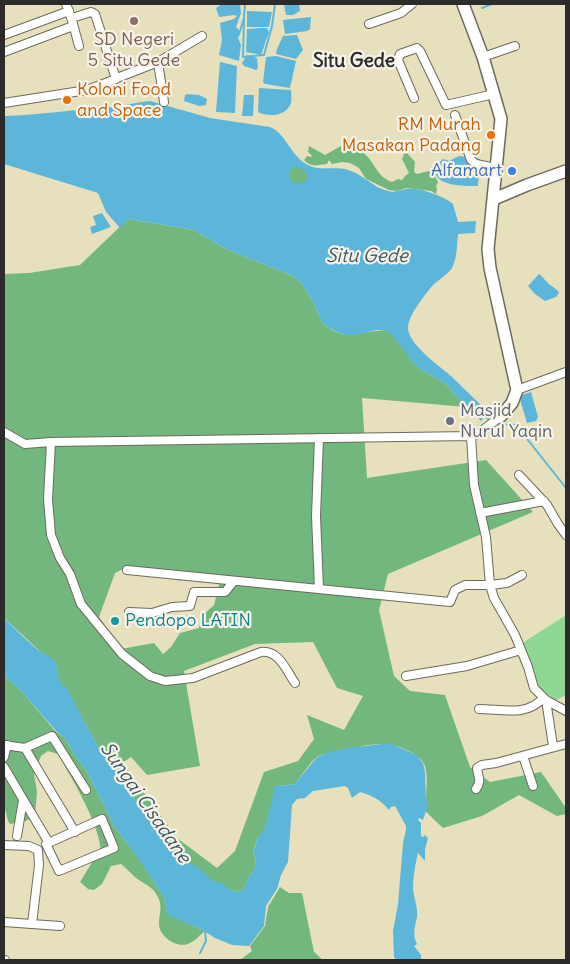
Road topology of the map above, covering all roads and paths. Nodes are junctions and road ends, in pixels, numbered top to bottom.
1 (412, 4) edge
2 (463, 4) edge
3 (70, 15) edge
4 (369, 24) dead end
5 (4, 34) edge
6 (202, 36) dead end
7 (79, 46) dead end
8 (516, 46) dead end
9 (4, 52) edge
10 (483, 57) junction
11 (158, 62) junction
12 (116, 78) junction
13 (494, 94) junction
14 (414, 98) dead end
15 (164, 102) dead end
16 (4, 103) edge
17 (455, 115) dead end
18 (496, 168) junction
19 (566, 171) edge
20 (494, 199) junction
21 (566, 372) edge
22 (518, 390) junction
23 (500, 417) joint
24 (4, 432) edge
25 (470, 436) junction
26 (319, 438) junction
27 (51, 442) junction
28 (519, 475) dead end
29 (544, 501) junction
30 (480, 513) junction
31 (566, 535) edge
32 (127, 570) dead end
33 (522, 575) dead end
34 (234, 581) junction
35 (490, 585) junction
36 (319, 589) junction
37 (130, 612) dead end
38 (522, 650) junction
39 (406, 676) dead end
40 (295, 683) dead end
41 (545, 699) junction
42 (564, 706) edge
43 (480, 709) dead end
44 (566, 744) edge
45 (6, 745) edge
46 (553, 746) junction
47 (25, 748) junction
48 (523, 756) junction
49 (4, 757) edge
50 (4, 767) edge
51 (533, 786) dead end
52 (476, 789) dead end
53 (86, 790) dead end
54 (23, 800) junction
55 (75, 832) junction
56 (17, 836) dead end
57 (49, 843) junction
58 (4, 846) edge
59 (4, 922) edge
60 (32, 924) junction
61 (60, 926) dead end

1 - 4 street
2 - 10 street
3 - 5 street
3 - 7 street
3 - 9 street
3 - 12 street
6 - 11 street
8 - 10 street
10 - 13 street
11 - 12 street
11 - 15 street
12 - 16 street
13 - 14 street
13 - 18 street
17 - 18 street
18 - 20 street
19 - 20 street
20 - 22 street
21 - 22 street
22 - 23 street
23 - 25 street
24 - 27 street
25 - 26 street
25 - 30 street
26 - 27 street
26 - 36 street
27 - 40 street
28 - 29 street
29 - 30 street
29 - 31 street
30 - 35 street
32 - 34 street
33 - 35 street
34 - 36 street
34 - 37 street
35 - 36 street
35 - 38 street
38 - 39 street
38 - 41 street
41 - 42 street
41 - 43 street
41 - 46 street
44 - 46 street
45 - 47 street
45 - 49 street
46 - 48 street
47 - 53 street
47 - 55 street
48 - 51 street
48 - 52 street
50 - 54 street
54 - 56 street
54 - 57 street
55 - 57 street
55 - 57 street
58 - 60 street
59 - 60 street
60 - 61 street

